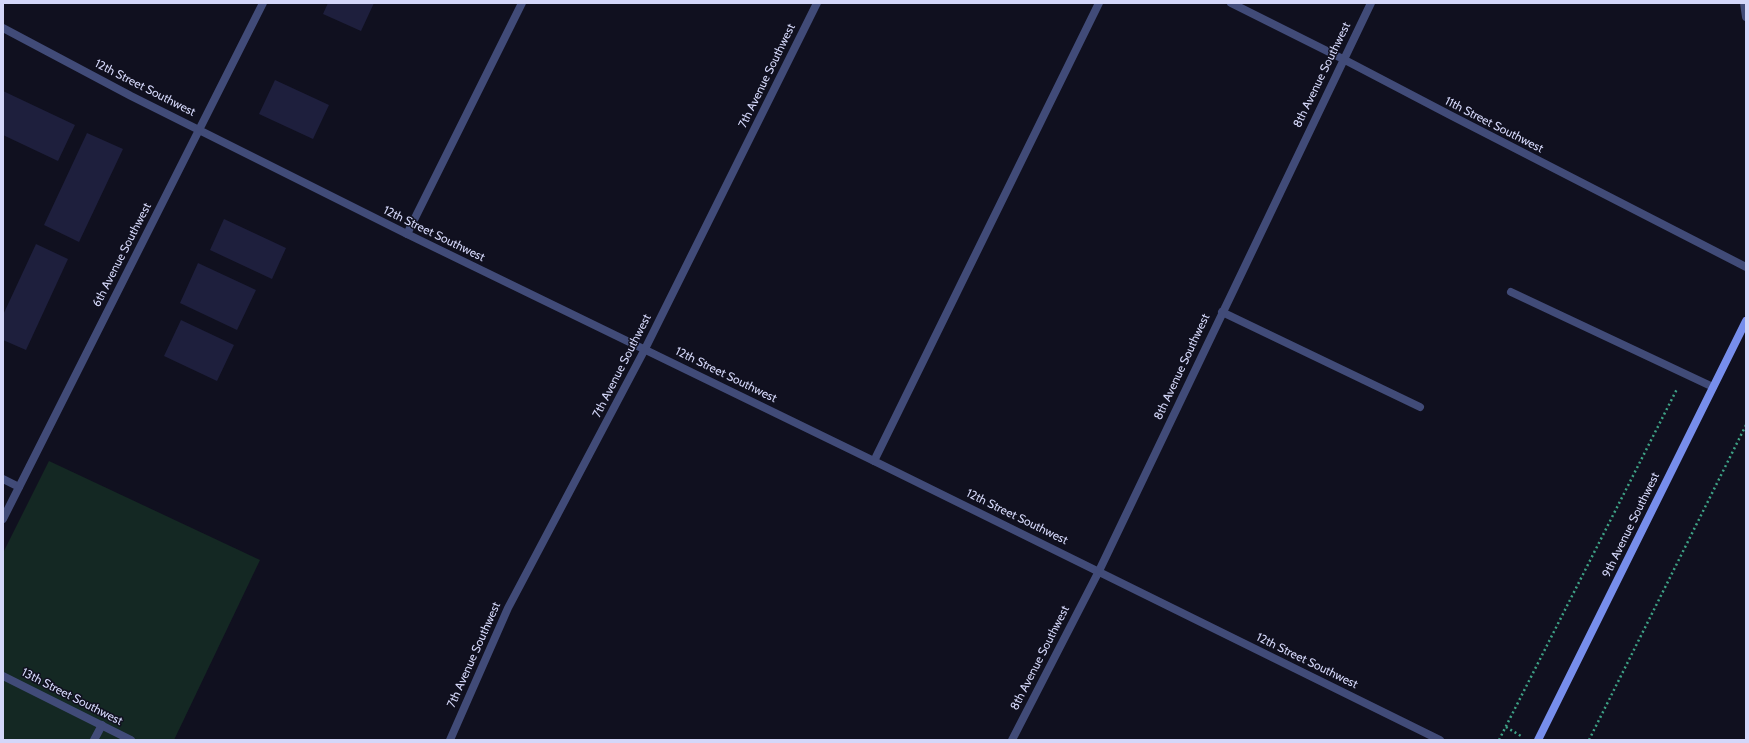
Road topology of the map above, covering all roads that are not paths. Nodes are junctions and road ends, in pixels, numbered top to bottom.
1 (263, 3) edge
2 (522, 3) edge
3 (817, 3) edge
4 (1099, 3) edge
5 (1231, 3) edge
6 (1370, 3) edge
7 (1744, 3) edge
8 (1746, 17) edge
9 (3, 28) edge
10 (1343, 59) junction
11 (200, 130) junction
12 (407, 234) junction
13 (1746, 268) edge
14 (1511, 292) dead end
15 (1222, 312) junction
16 (1746, 321) edge
17 (645, 349) junction
18 (1713, 387) junction
19 (1420, 407) dead end
20 (874, 460) junction
21 (3, 479) edge
22 (19, 487) junction
23 (3, 519) edge
24 (1099, 571) junction
25 (3, 676) edge
26 (102, 725) junction
27 (94, 740) edge
28 (131, 740) edge
29 (450, 740) edge
30 (1012, 740) edge
31 (1440, 740) edge
32 (1538, 740) edge

1 - 11 street, 6th Avenue Southwest
2 - 12 street
3 - 17 street, 7th Avenue Southwest
4 - 20 street
5 - 10 street, 11th Street Southwest
6 - 10 street, 8th Avenue Southwest
7 - 8 street
9 - 11 street, 12th Street Southwest
10 - 13 street, 11th Street Southwest
10 - 15 street, 8th Avenue Southwest
11 - 12 street, 12th Street Southwest
11 - 22 street, 6th Avenue Southwest
12 - 17 street, 12th Street Southwest
14 - 18 street
15 - 19 street
15 - 24 street, 8th Avenue Southwest
16 - 18 street, 9th Avenue Southwest
17 - 20 street, 12th Street Southwest
17 - 29 street, 7th Avenue Southwest
18 - 32 street, 9th Avenue Southwest
20 - 24 street, 12th Street Southwest
21 - 22 street
22 - 23 street, 6th Avenue Southwest
24 - 30 street, 8th Avenue Southwest
24 - 31 street, 12th Street Southwest
25 - 26 street, 13th Street Southwest
26 - 27 street
26 - 28 street, 13th Street Southwest

